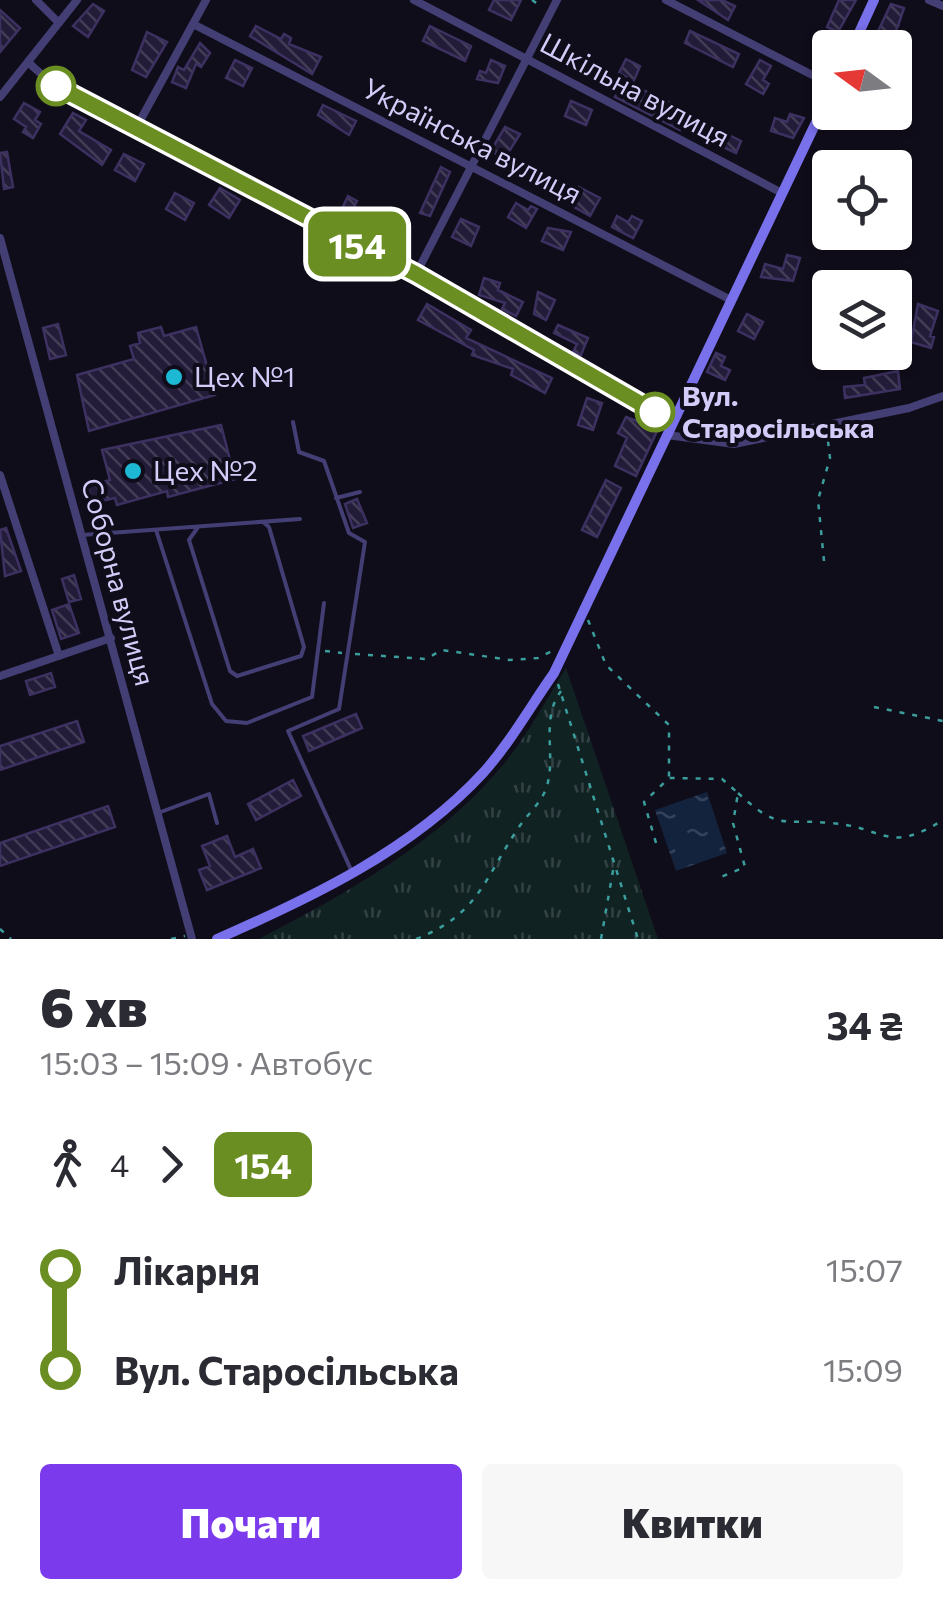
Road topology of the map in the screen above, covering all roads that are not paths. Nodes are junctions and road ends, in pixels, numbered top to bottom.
1 (36, 0) edge
2 (77, 0) edge
3 (206, 0) edge
4 (414, 0) edge
5 (557, 0) edge
6 (666, 0) edge
7 (874, 0) edge
8 (929, 0) edge
9 (943, 6) edge
10 (59, 23) junction
11 (193, 24) junction
12 (860, 30) edge
13 (527, 59) junction
14 (28, 62) junction
15 (812, 75) edge
16 (0, 97) edge
17 (135, 130) junction
18 (812, 130) edge
19 (472, 166) junction
20 (782, 193) junction
21 (0, 238) edge
22 (416, 274) junction
23 (731, 300) junction
24 (943, 396) edge
25 (293, 422) dead end
26 (673, 422) junction
27 (667, 435) junction
28 (0, 475) edge
29 (360, 492) dead end
30 (336, 498) junction
31 (300, 519) dead end
32 (263, 522) junction
33 (198, 526) junction
34 (156, 530) junction
35 (82, 535) junction
36 (324, 604) dead end
37 (111, 638) junction
38 (60, 656) junction
39 (0, 676) edge
40 (158, 813) junction
41 (216, 823) dead end
42 (352, 872) junction
43 (192, 937) edge
44 (217, 939) edge

1 - 10 street
2 - 10 street
3 - 11 street
4 - 13 street, Шкільна вулиця
5 - 13 street
6 - 15 street
7 - 12 street
8 - 9 street
10 - 14 street
11 - 17 street
11 - 19 street, Українська вулиця
13 - 19 street
13 - 20 street, Шкільна вулиця
14 - 16 street
14 - 17 street
17 - 22 street
18 - 20 street
19 - 22 street
19 - 23 street, Українська вулиця
20 - 23 street
21 - 35 street, Соборна вулиця
22 - 26 street
23 - 26 street
24 - 27 street
25 - 30 lane
26 - 27 street
27 - 42 street
28 - 38 street
29 - 30 lane
30 - 42 lane
31 - 32 lane
32 - 33 lane
32 - 33 lane
33 - 34 lane
34 - 35 lane
34 - 36 lane
35 - 37 street, Соборна вулиця
37 - 38 street
37 - 40 street, Соборна вулиця
38 - 39 street
40 - 41 lane
40 - 43 street, Соборна вулиця
42 - 44 street

